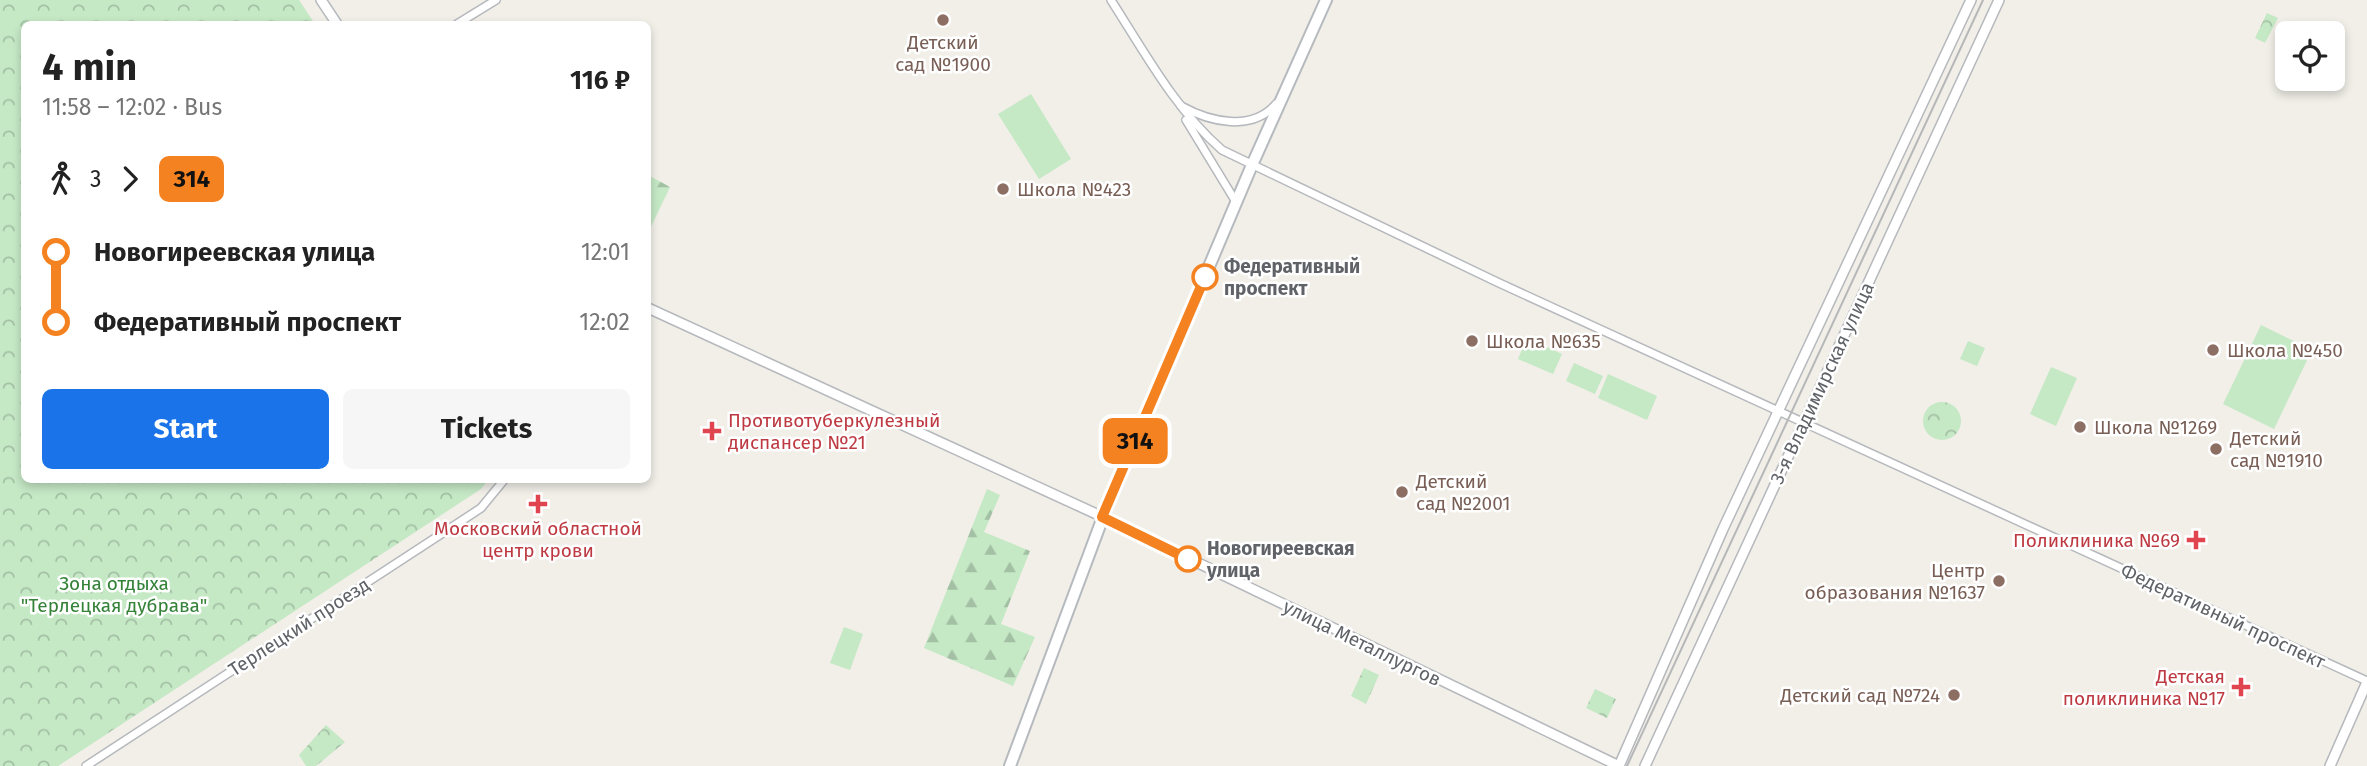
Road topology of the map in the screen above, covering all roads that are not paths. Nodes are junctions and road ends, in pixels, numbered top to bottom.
1 (321, 0) edge
2 (496, 0) edge
3 (1111, 0) edge
4 (1326, 0) edge
5 (1971, 0) edge
6 (1999, 0) edge
7 (335, 21) edge
8 (462, 21) edge
9 (1282, 97) junction
10 (1178, 104) junction
11 (1252, 165) junction
12 (1236, 202) junction
13 (651, 309) edge
14 (1779, 410) junction
15 (1804, 422) junction
16 (502, 483) edge
17 (1102, 517) junction
18 (2367, 682) edge
19 (86, 766) edge
20 (1010, 766) edge
21 (1619, 766) edge
22 (1645, 766) edge
23 (2330, 766) edge

1 - 7 street
2 - 8 street
3 - 10 street, Федеративный проспект
4 - 9 main road
5 - 14 street, 3-я Владимирская улица
6 - 15 street, 3-я Владимирская улица
9 - 10 street
9 - 11 main road
10 - 11 street, Федеративный проспект
10 - 12 street
11 - 12 main road
11 - 14 street, Федеративный проспект
12 - 17 main road
13 - 17 street, улица Металлургов
14 - 15 street, Федеративный проспект
14 - 21 street, 3-я Владимирская улица
15 - 18 street, Федеративный проспект
15 - 22 street, 3-я Владимирская улица
16 - 19 street, Терлецкий проезд
17 - 20 main road
17 - 21 street, улица Металлургов
18 - 23 street

